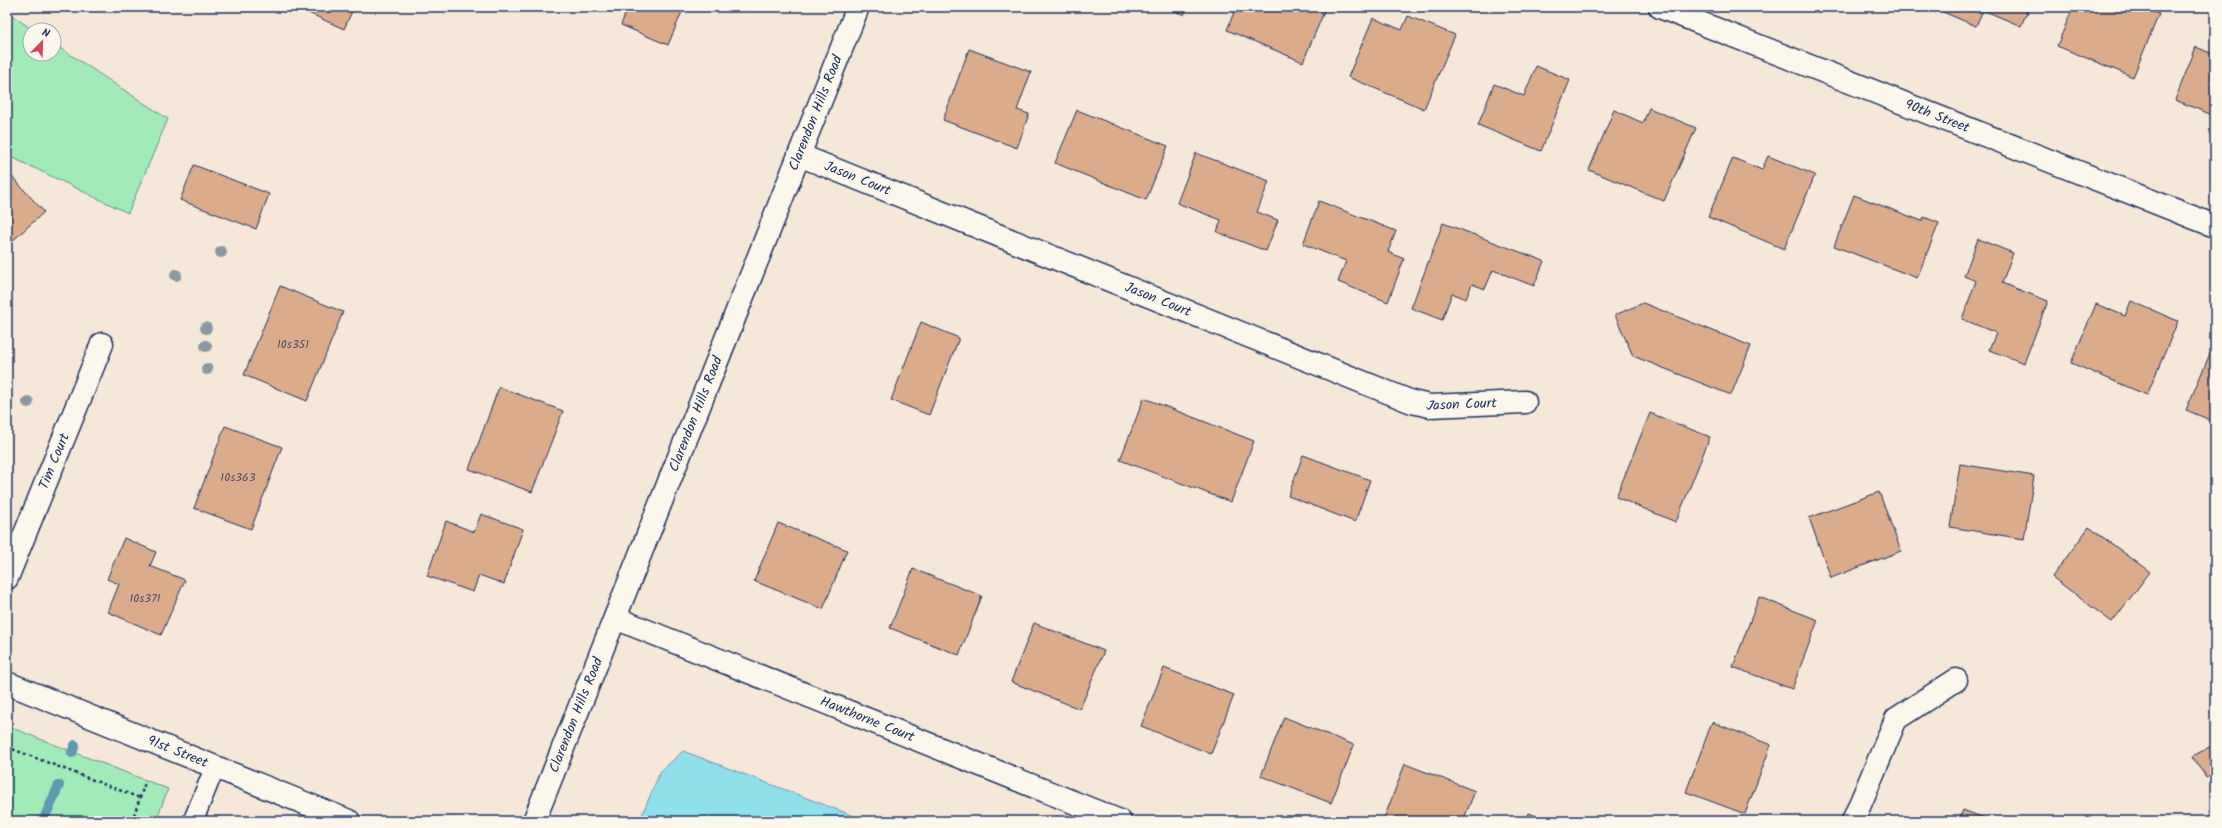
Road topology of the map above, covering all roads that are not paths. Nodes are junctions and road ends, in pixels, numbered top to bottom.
1 (858, 7) edge
2 (1660, 7) edge
3 (799, 156) junction
4 (2215, 226) edge
5 (102, 344) dead end
6 (1526, 402) dead end
7 (7, 578) edge
8 (615, 618) junction
9 (1956, 680) dead end
10 (7, 683) edge
11 (215, 767) junction
12 (193, 821) edge
13 (349, 821) edge
14 (534, 821) edge
15 (1120, 821) edge
16 (1853, 821) edge

1 - 3 street, Clarendon Hills Road
2 - 4 street, 90th Street
3 - 6 street, Jason Court
3 - 8 street, Clarendon Hills Road
5 - 7 street, Tim Court
8 - 14 street, Clarendon Hills Road
8 - 15 street, Hawthorne Court
9 - 16 street
10 - 11 street, 91st Street
11 - 12 lane
11 - 13 street, 91st Street

